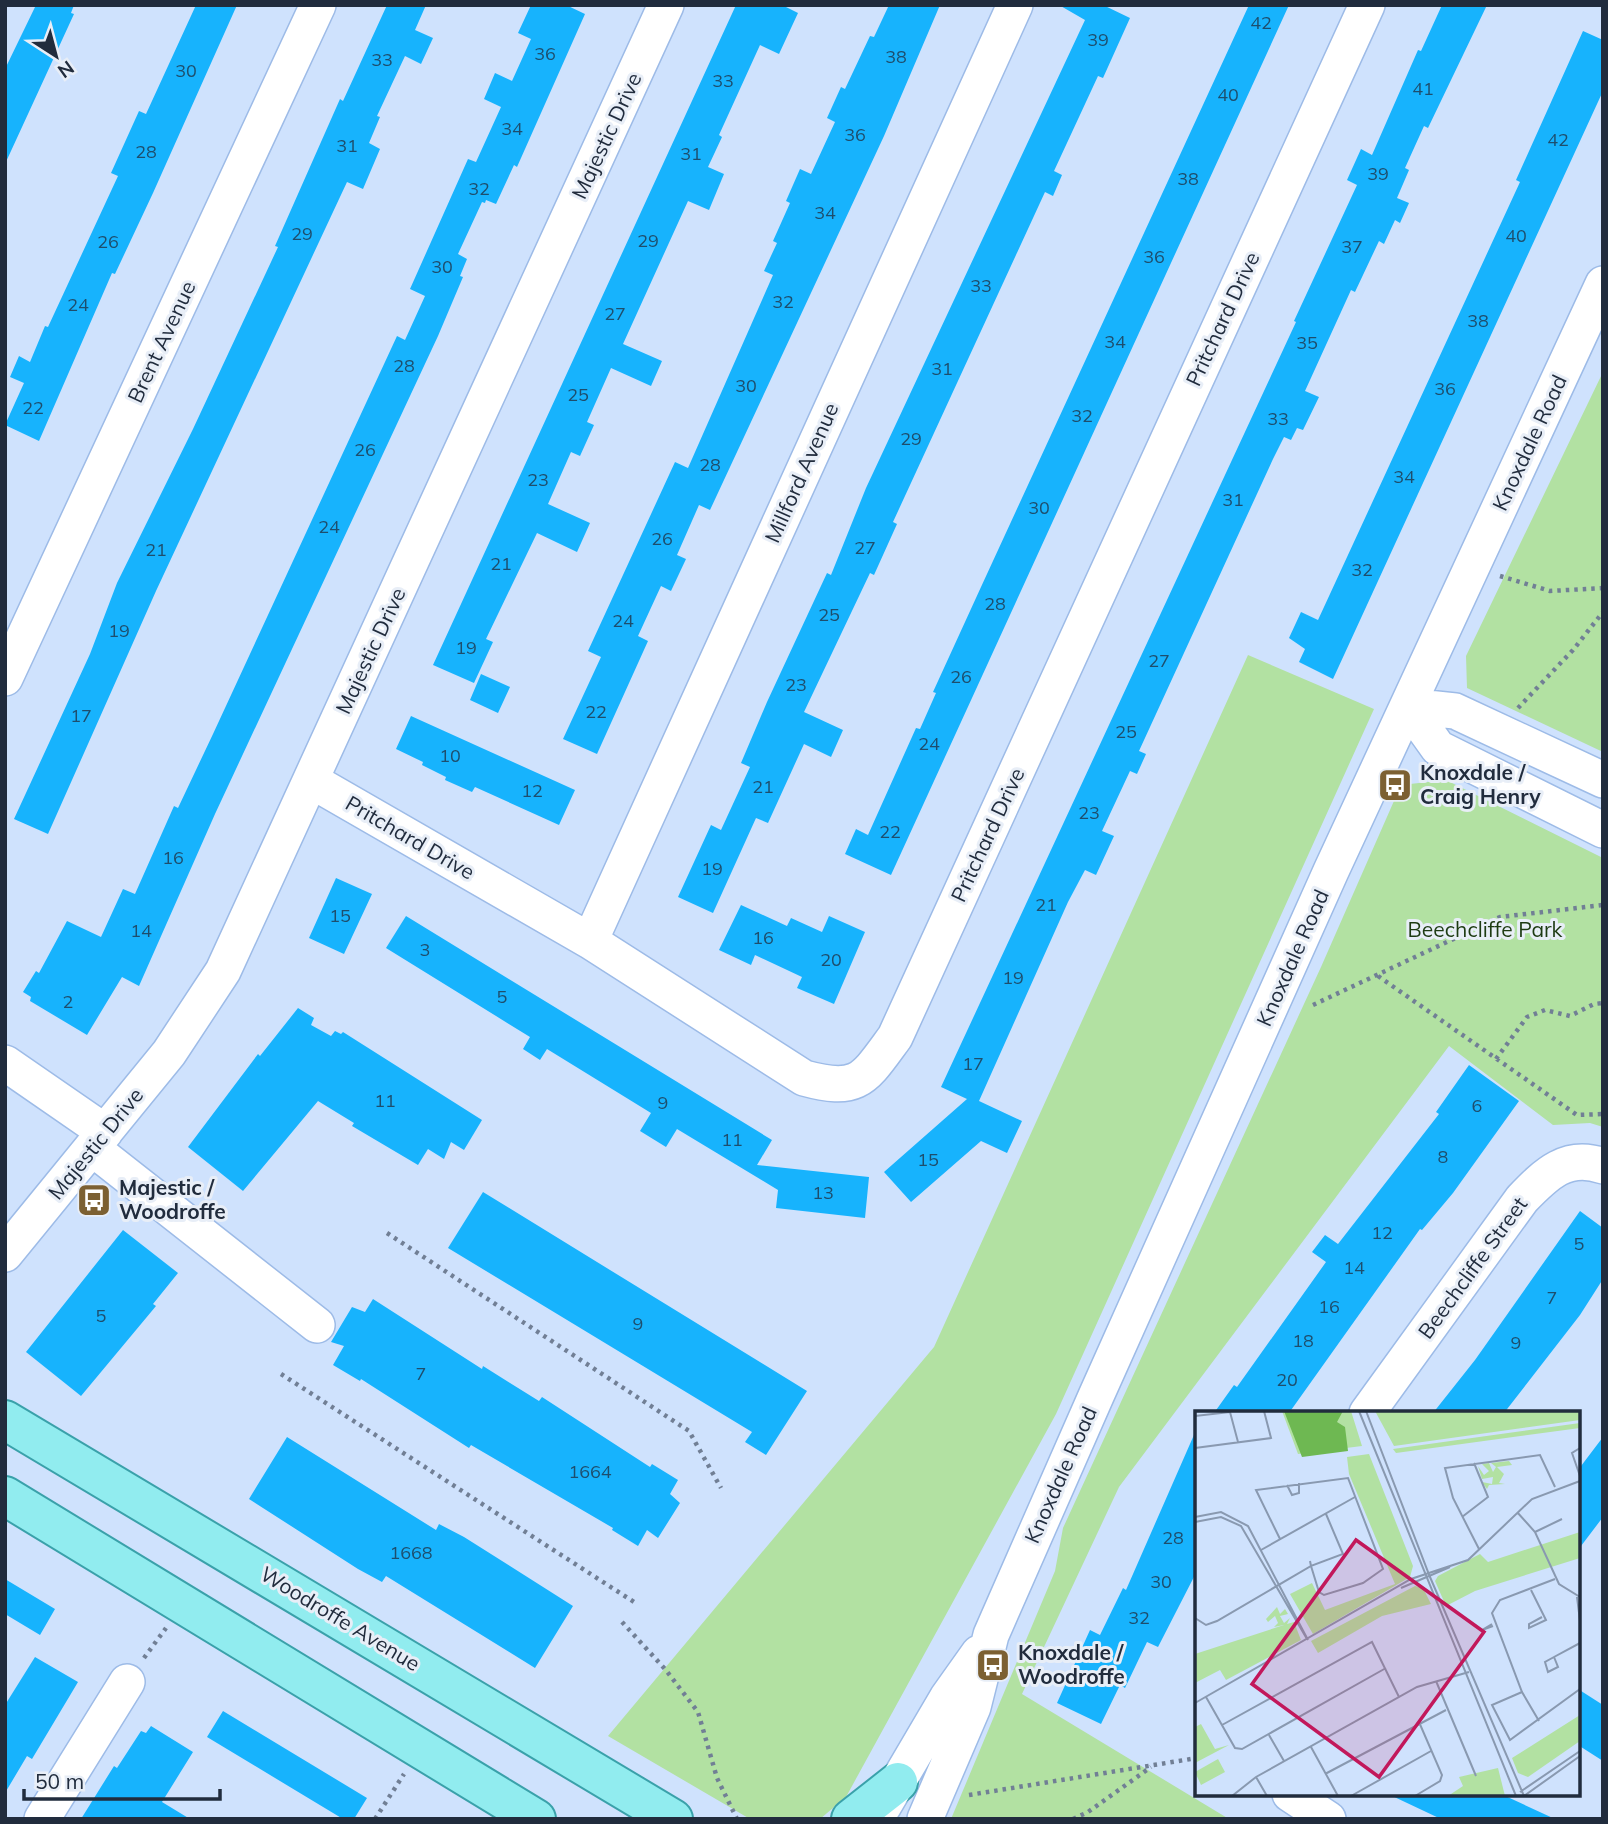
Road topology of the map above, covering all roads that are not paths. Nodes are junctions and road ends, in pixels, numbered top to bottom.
1 (318, 5) edge
2 (666, 5) edge
3 (1015, 5) edge
4 (1367, 5) edge
5 (1603, 284) edge
6 (5, 678) edge
7 (1408, 706) junction
8 (1603, 780) edge
9 (312, 781) junction
10 (1603, 830) edge
11 (590, 941) junction
12 (5, 1063) edge
13 (99, 1140) junction
14 (1603, 1166) edge
15 (5, 1254) edge
16 (317, 1325) dead end
17 (1368, 1411) edge
18 (5, 1420) edge
19 (5, 1496) edge
20 (990, 1635) junction
21 (128, 1682) road end
22 (898, 1782) junction
23 (1293, 1796) edge
24 (42, 1819) edge
25 (537, 1819) edge
26 (673, 1819) edge
27 (851, 1819) edge
28 (876, 1819) edge
29 (925, 1819) edge
30 (1328, 1819) edge

1 - 6 street, Brent Avenue
2 - 9 street, Majestic Drive
3 - 11 street, Millford Avenue
4 - 11 street, Pritchard Drive
5 - 7 street, Knoxdale Road
7 - 8 street
7 - 10 street
7 - 20 street, Knoxdale Road
9 - 11 street, Pritchard Drive
9 - 13 street, Majestic Drive
12 - 13 street
13 - 15 street, Majestic Drive
13 - 16 street
14 - 17 street, Beechcliffe Street
18 - 26 main road, Woodroffe Avenue
19 - 25 main road
20 - 22 street, Knoxdale Road
20 - 29 street, Knoxdale Road
21 - 24 street
22 - 27 main road
22 - 28 street, Knoxdale Road
23 - 30 street

